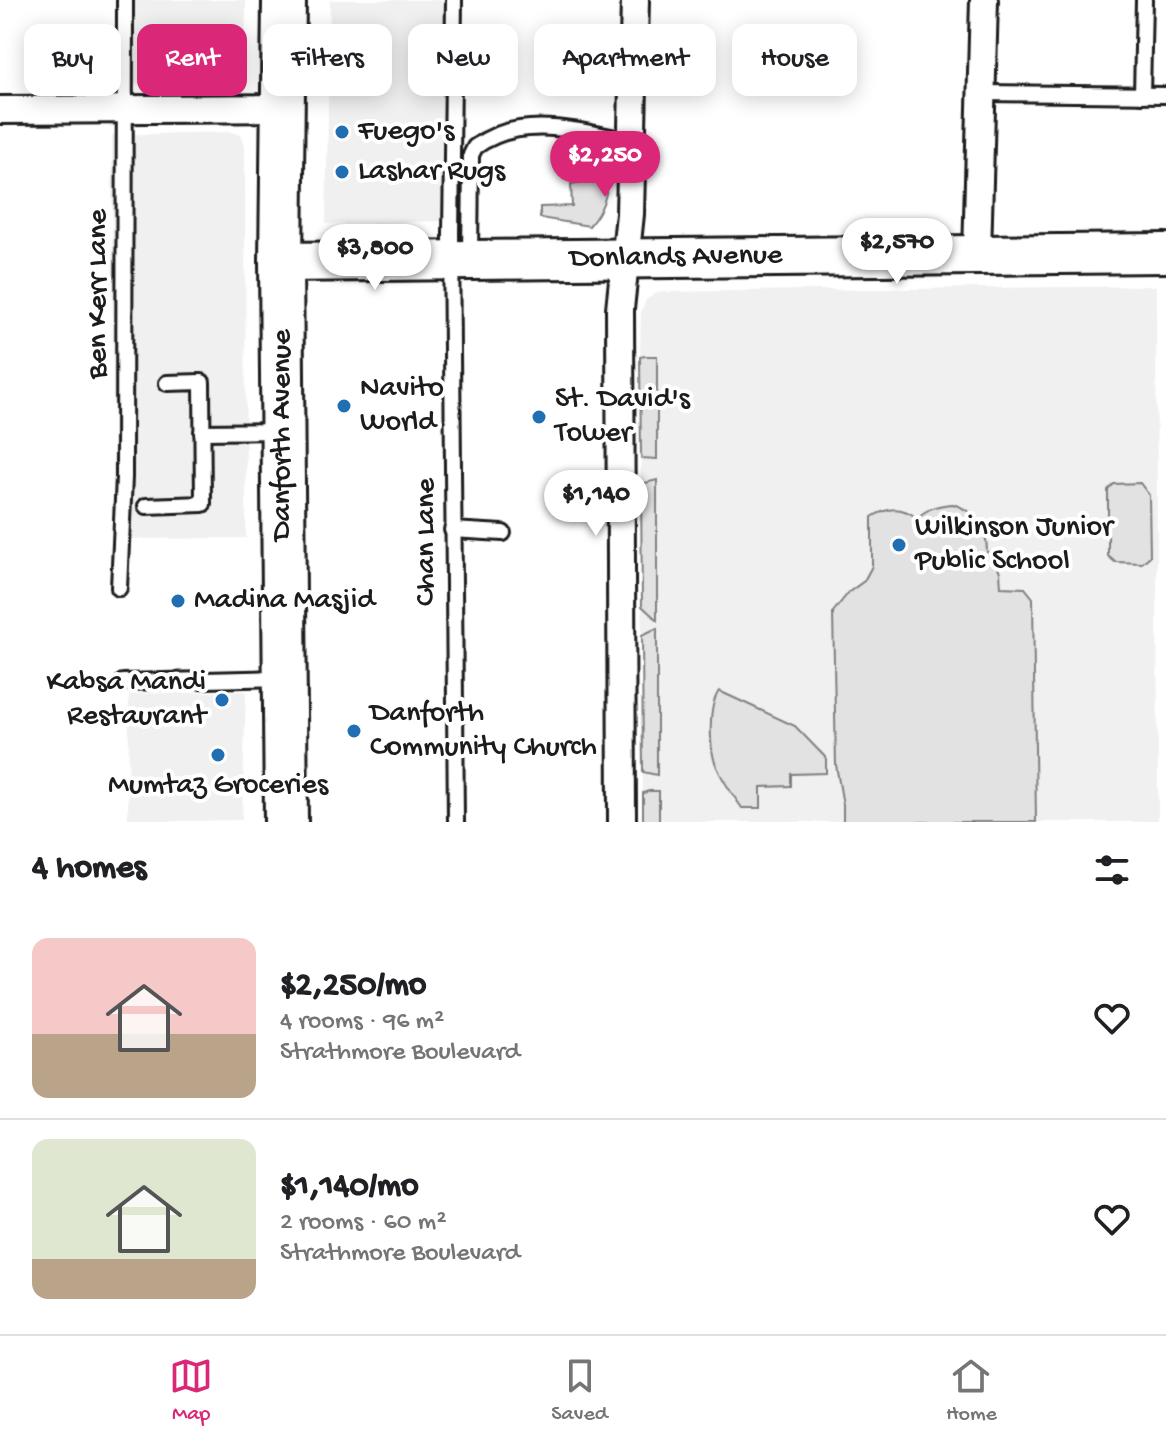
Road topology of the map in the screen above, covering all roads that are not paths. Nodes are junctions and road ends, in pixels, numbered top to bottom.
1 (125, 0) edge
2 (284, 0) edge
3 (454, 0) edge
4 (635, 0) edge
5 (984, 0) edge
6 (1144, 0) edge
7 (981, 93) junction
8 (1142, 95) junction
9 (1166, 95) edge
10 (283, 108) junction
11 (125, 109) junction
12 (0, 110) edge
13 (631, 141) junction
14 (1166, 253) edge
15 (977, 254) junction
16 (627, 258) junction
17 (461, 261) junction
18 (281, 262) junction
19 (167, 383) dead end
20 (283, 431) junction
21 (202, 432) junction
22 (146, 506) dead end
23 (452, 530) junction
24 (503, 533) dead end
25 (119, 588) dead end
26 (285, 678) junction
27 (123, 682) dead end
28 (286, 822) edge
29 (456, 822) edge
30 (622, 822) edge

1 - 11 lane, Ben Kerr Lane
2 - 10 main road, Danforth Avenue
3 - 17 lane
4 - 13 street
5 - 7 street
6 - 8 lane
7 - 8 lane
7 - 15 street
8 - 9 lane
10 - 11 street
10 - 18 main road, Danforth Avenue
11 - 12 street
11 - 25 lane, Ben Kerr Lane
13 - 16 street
13 - 17 lane
14 - 15 street, Donlands Avenue
15 - 16 street, Donlands Avenue
16 - 17 street, Donlands Avenue
16 - 30 street
17 - 18 street, Donlands Avenue
17 - 23 lane, Chan Lane
18 - 20 main road, Danforth Avenue
19 - 21 lane
20 - 21 lane
20 - 26 main road, Danforth Avenue
21 - 22 lane
23 - 24 lane
23 - 29 lane, Chan Lane
26 - 27 lane
26 - 28 main road, Danforth Avenue

